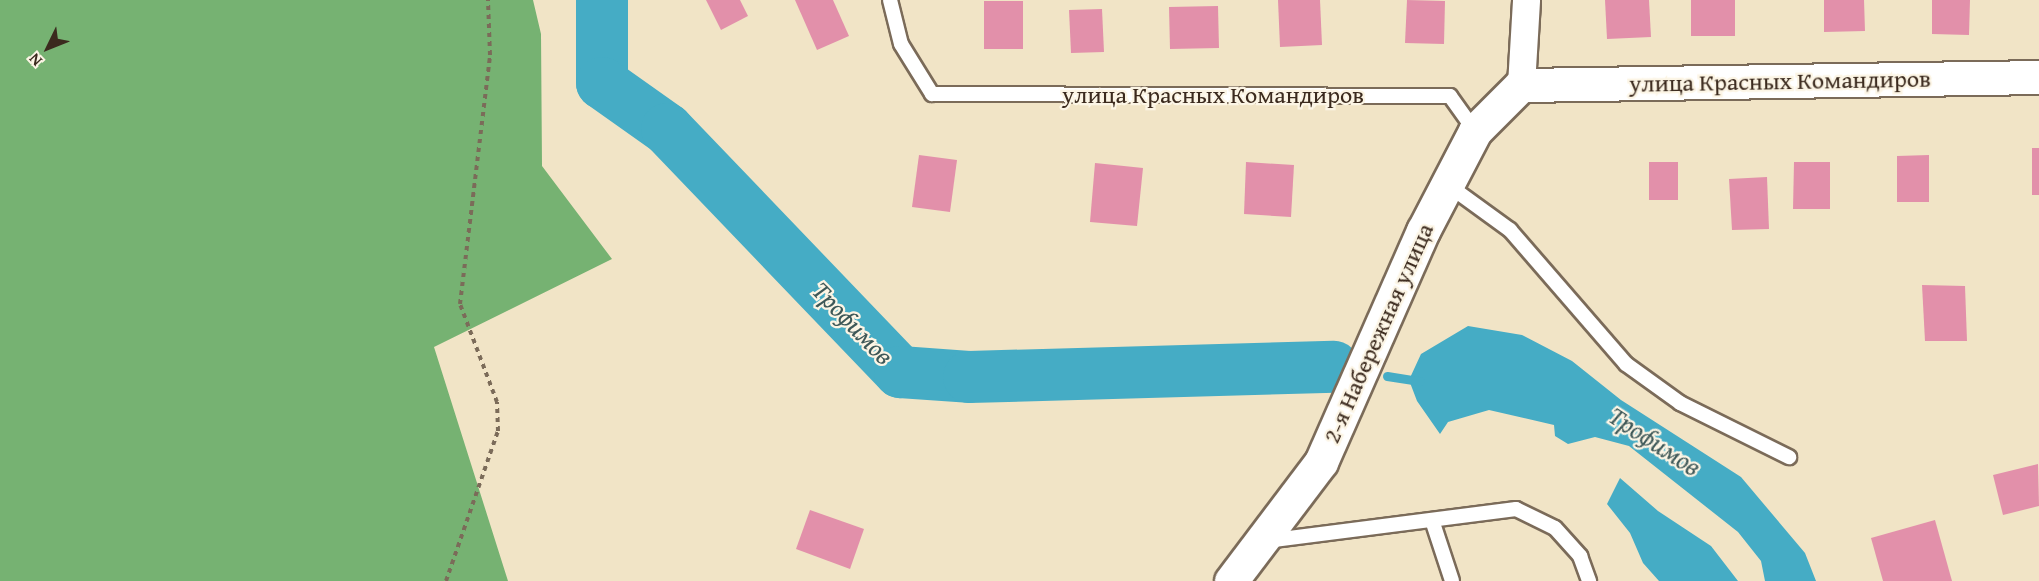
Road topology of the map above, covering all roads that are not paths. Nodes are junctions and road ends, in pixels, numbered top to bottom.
1 (890, 0) edge
2 (1526, 0) edge
3 (2039, 77) edge
4 (1521, 85) junction
5 (1475, 131) junction
6 (1447, 184) junction
7 (1789, 457) dead end
8 (1432, 520) junction
9 (1261, 541) junction
10 (1231, 581) edge
11 (1452, 581) edge
12 (1588, 581) edge

1 - 5 lane, улица Красных Командиров
2 - 4 street
3 - 4 street, улица Красных Командиров
4 - 5 street, 2-я Набережная улица
5 - 6 street, 2-я Набережная улица
6 - 7 lane
6 - 9 street, 2-я Набережная улица
8 - 9 lane
8 - 11 lane
8 - 12 lane
9 - 10 street, 2-я Набережная улица

